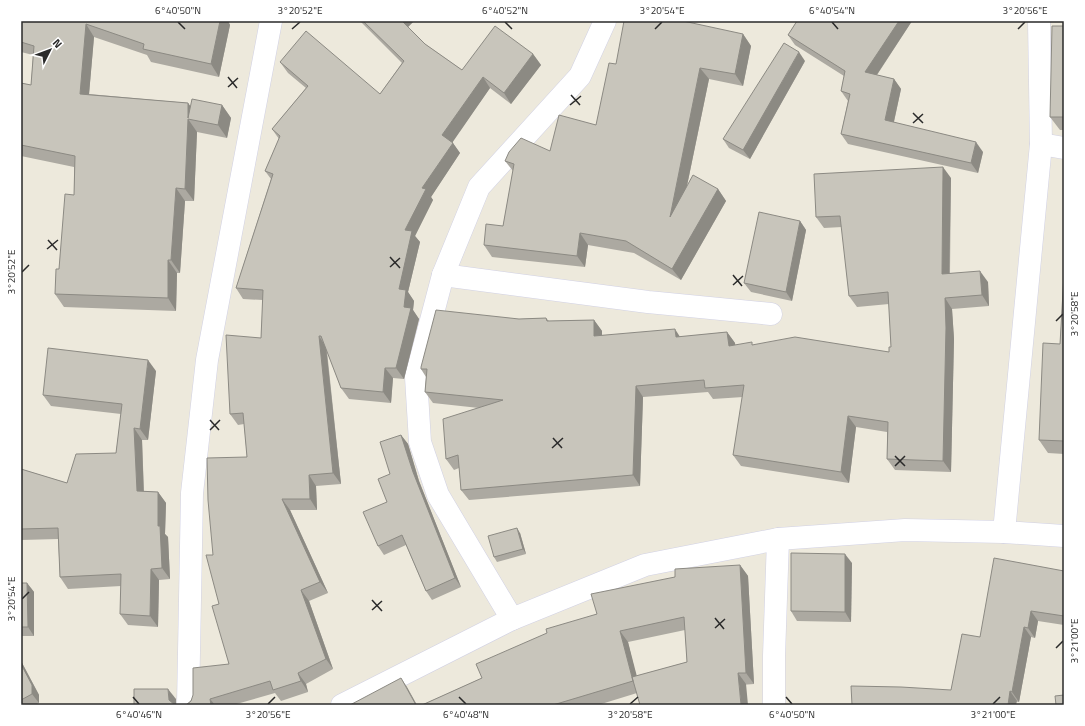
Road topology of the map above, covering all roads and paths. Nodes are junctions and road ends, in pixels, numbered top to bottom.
1 (271, 21) edge
2 (605, 21) edge
3 (1039, 21) edge
4 (1041, 144) junction
5 (1064, 148) edge
6 (443, 275) junction
7 (771, 314) dead end
8 (1004, 532) junction
9 (1064, 536) edge
10 (778, 539) junction
11 (512, 619) junction
12 (188, 705) edge
13 (342, 705) edge
14 (774, 705) edge

1 - 12 street
2 - 6 street
3 - 4 street
4 - 5 street
4 - 8 street
6 - 7 street
6 - 11 street
8 - 9 street
8 - 10 street
10 - 11 street
10 - 14 street
11 - 13 street

